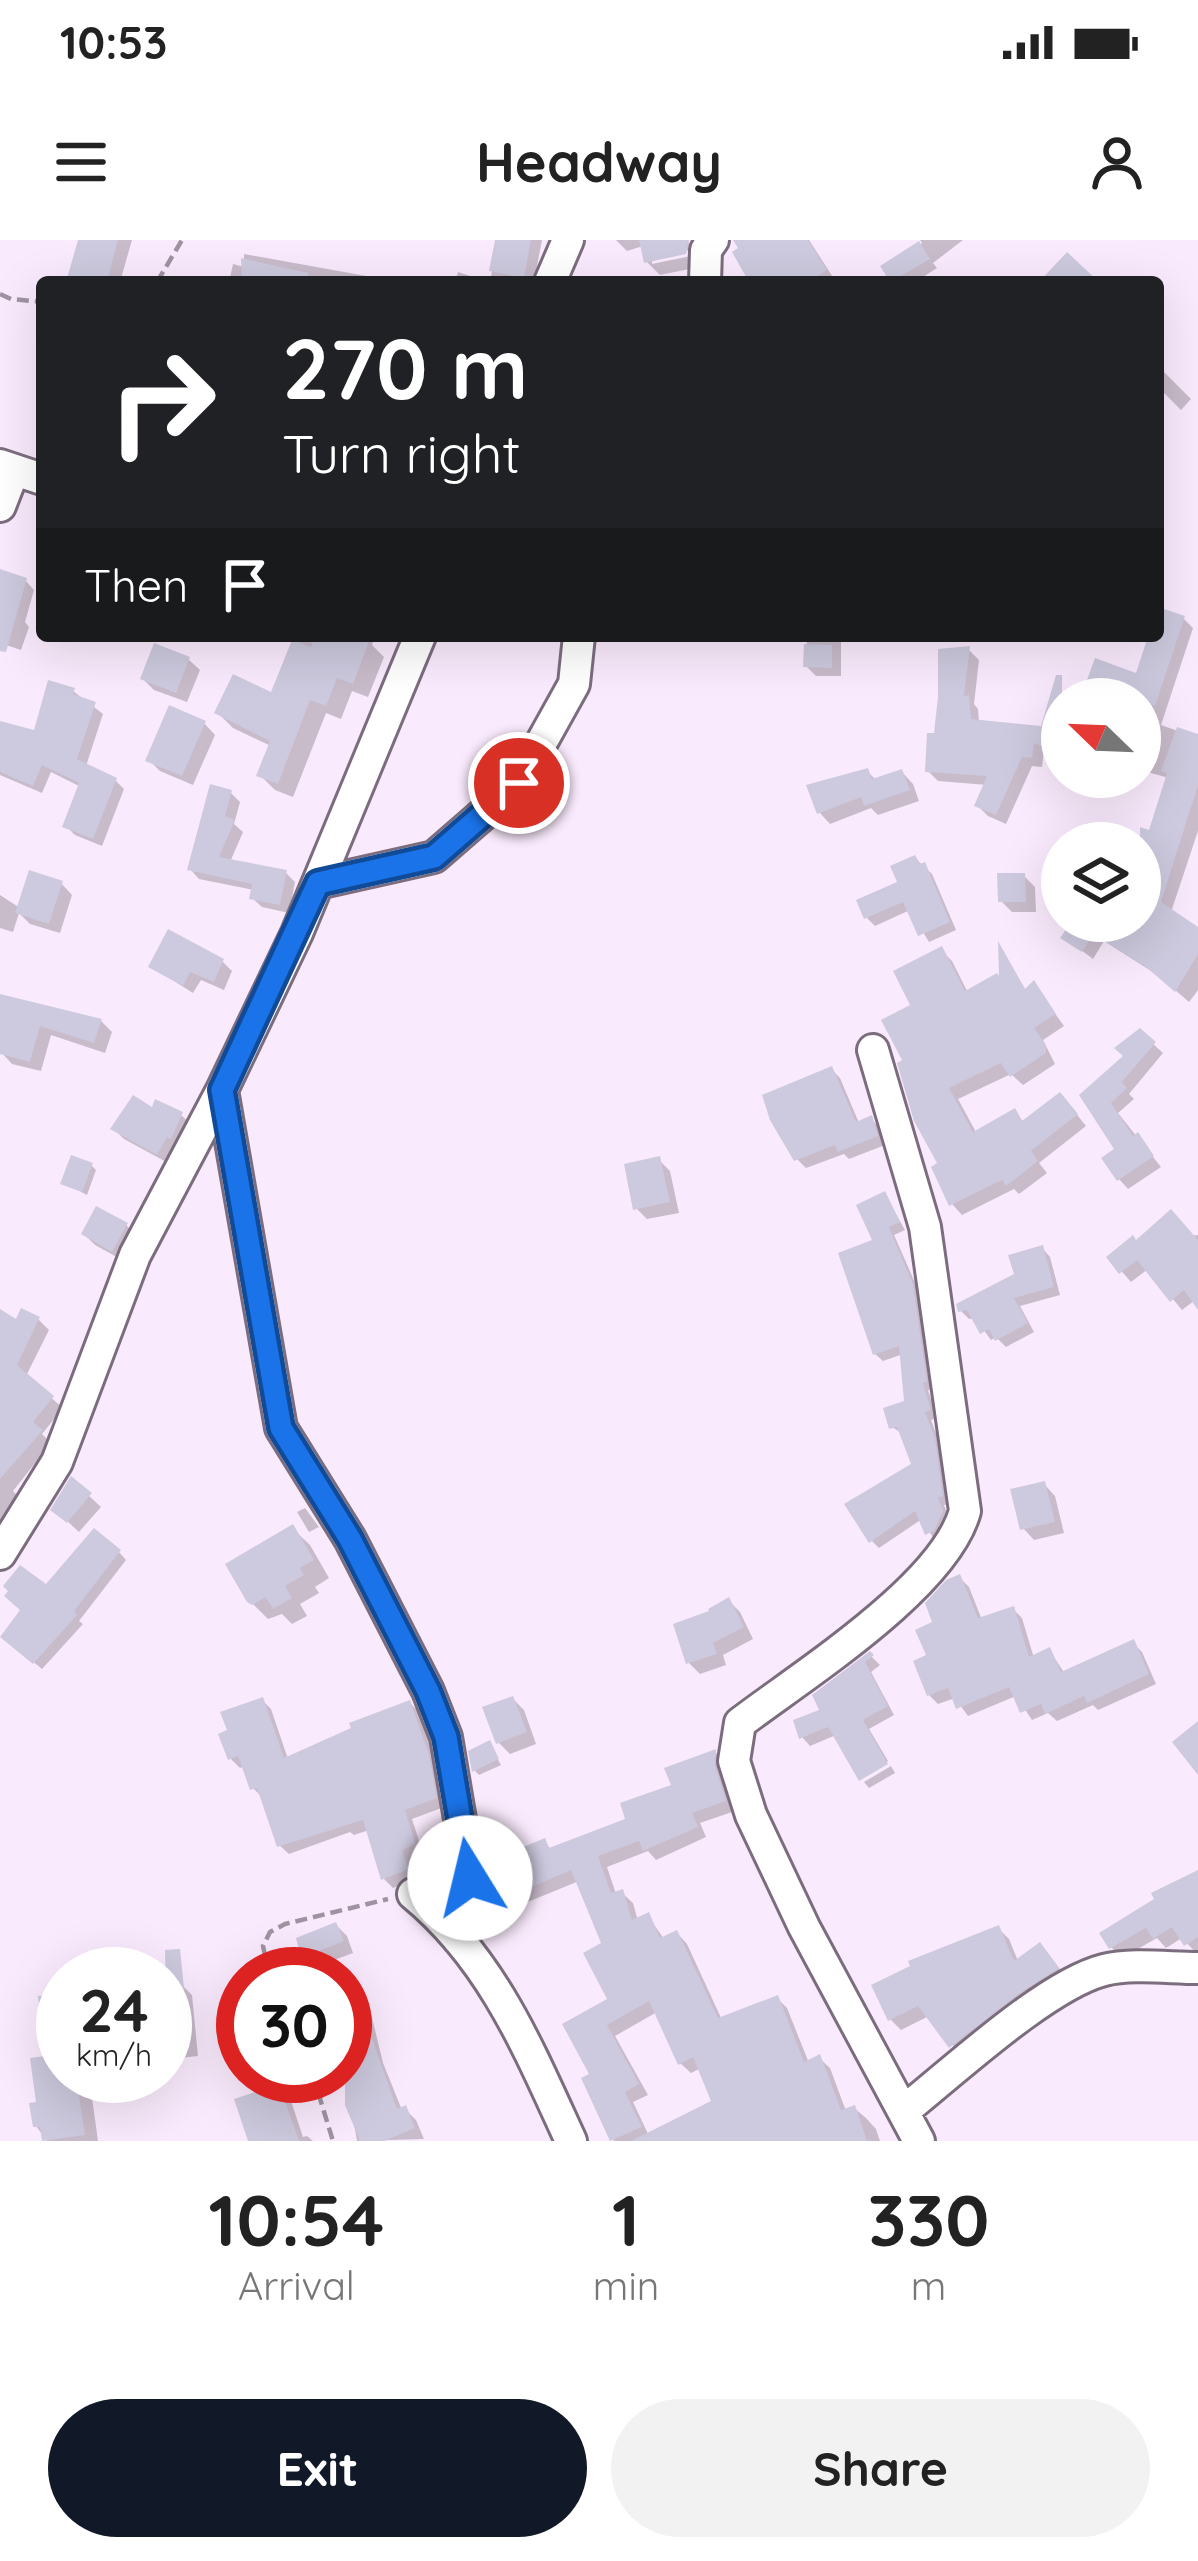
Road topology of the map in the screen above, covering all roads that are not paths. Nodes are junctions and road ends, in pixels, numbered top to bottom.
1 (568, 240) edge
2 (712, 240) edge
3 (553, 276) edge
4 (705, 276) edge
5 (19, 471) edge
6 (0, 506) edge
7 (418, 642) edge
8 (578, 642) edge
9 (318, 883) junction
10 (873, 1050) dead end
11 (222, 1090) junction
12 (0, 1554) edge
13 (413, 1894) road end
14 (458, 1939) junction
15 (1198, 1968) edge
16 (904, 2110) junction
17 (572, 2141) edge
18 (919, 2141) edge

1 - 3 street
2 - 4 street
5 - 6 street
7 - 9 street
8 - 9 street
9 - 11 street
10 - 16 street
11 - 12 street
11 - 14 street
13 - 14 street
14 - 17 street
15 - 16 street
16 - 18 street

